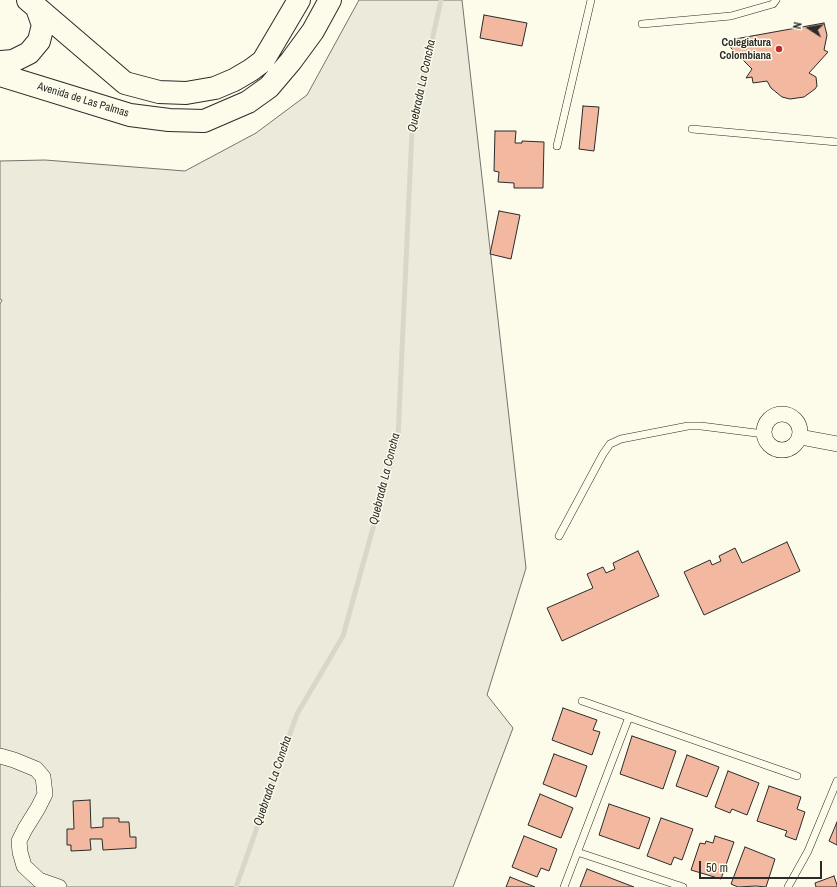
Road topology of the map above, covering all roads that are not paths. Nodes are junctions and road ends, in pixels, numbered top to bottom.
1 (299, 0) edge
2 (330, 0) edge
3 (591, 0) edge
4 (776, 0) edge
5 (34, 3) edge
6 (642, 24) dead end
7 (0, 62) edge
8 (0, 75) edge
9 (692, 129) dead end
10 (837, 142) edge
11 (557, 146) dead end
12 (764, 434) junction
13 (800, 437) junction
14 (837, 444) edge
15 (559, 536) dead end
16 (582, 701) dead end
17 (628, 717) junction
18 (7, 758) edge
19 (797, 776) dead end
20 (837, 781) edge
21 (577, 852) junction
22 (60, 887) edge
23 (564, 887) edge
24 (683, 887) edge
25 (788, 887) edge

1 - 5 main road
2 - 8 main road, Avenida de Las Palmas
3 - 11 lane
4 - 6 lane
5 - 7 main road
9 - 10 lane
12 - 13 street
12 - 13 street
12 - 15 lane
13 - 14 street
16 - 17 lane
17 - 19 lane
17 - 21 lane
18 - 22 street
20 - 25 lane
21 - 23 lane
21 - 24 lane

